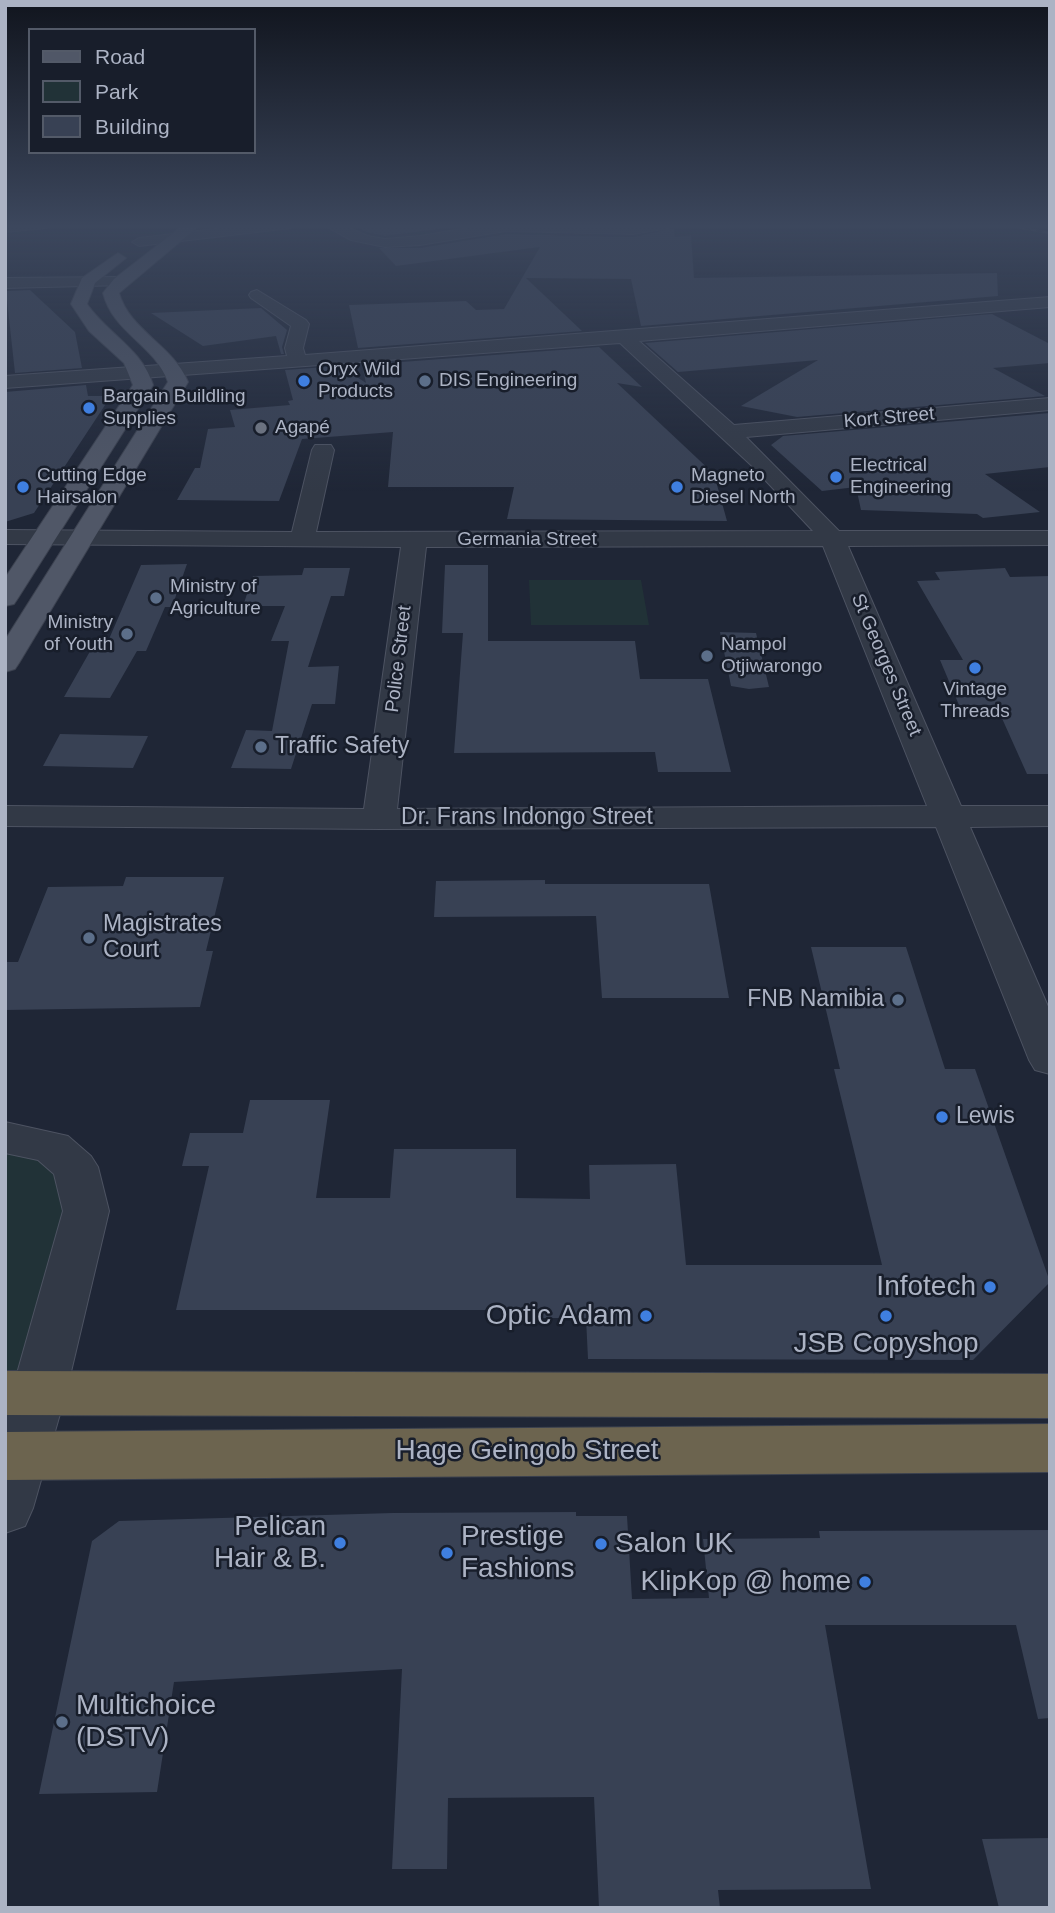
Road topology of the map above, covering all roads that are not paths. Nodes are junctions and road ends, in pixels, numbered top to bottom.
1 (85, 313) edge
2 (118, 313) edge
3 (284, 313) edge
4 (920, 313) edge
5 (1012, 313) edge
6 (1029, 321) dead end
7 (625, 337) junction
8 (298, 361) junction
9 (175, 370) junction
10 (141, 372) junction
11 (5, 382) edge
12 (1050, 404) edge
13 (728, 432) junction
14 (323, 450) dead end
15 (5, 537) edge
16 (44, 537) junction
17 (81, 538) junction
18 (1050, 538) edge
19 (302, 540) junction
20 (414, 540) junction
21 (833, 540) junction
22 (5, 598) edge
23 (5, 663) edge
24 (5, 816) edge
25 (949, 816) junction
26 (1050, 816) edge
27 (379, 819) junction
28 (1050, 1060) edge
29 (5, 1137) edge
30 (22, 1393) edge
31 (1050, 1396) edge
32 (1050, 1448) edge
33 (14, 1456) edge
34 (5, 1508) edge

1 - 10 main road
2 - 9 main road
3 - 8 street
4 - 7 street
5 - 6 street
7 - 8 street
7 - 13 street, St Georges Street
8 - 9 street
9 - 10 street
9 - 17 main road
10 - 11 street
10 - 16 main road
12 - 13 street, Kort Street
13 - 21 street, St Georges Street
14 - 19 street
15 - 16 street, Germania Street
16 - 17 street, Germania Street
16 - 22 main road
17 - 19 street, Germania Street
17 - 23 main road
18 - 21 street, Germania Street
19 - 20 street, Germania Street
20 - 21 street, Germania Street
20 - 27 street, Police Street
21 - 25 street, St Georges Street
24 - 27 street, Dr. Frans Indongo Street
25 - 26 street, Dr. Frans Indongo Street
25 - 27 street, Dr. Frans Indongo Street
25 - 28 street, St Georges Street
29 - 30 street
30 - 31 highway
30 - 33 street
32 - 33 highway, Hage Geingob Street
33 - 34 street

